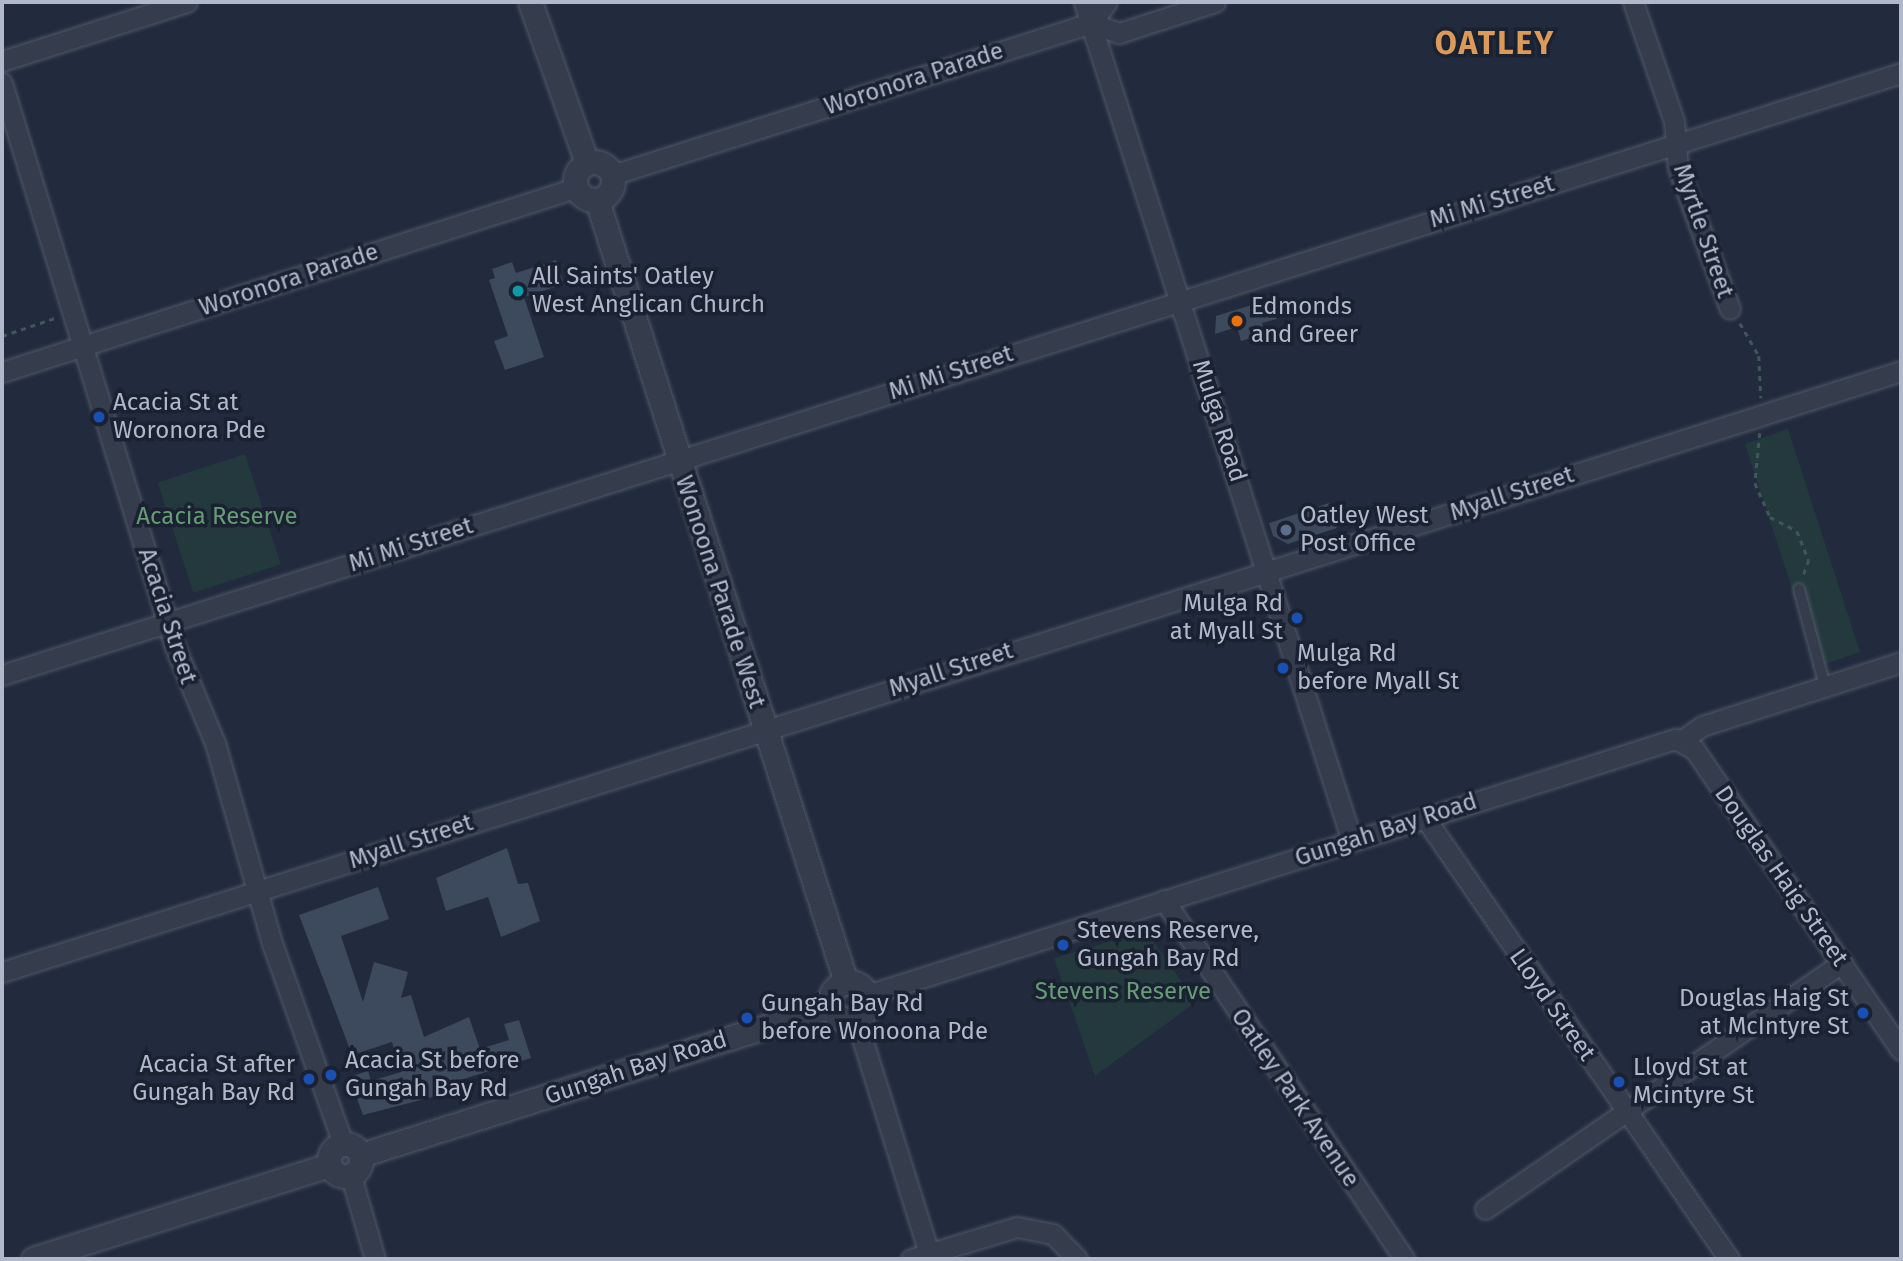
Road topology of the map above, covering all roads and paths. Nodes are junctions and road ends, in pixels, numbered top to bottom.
1 (187, 2) edge
2 (530, 2) edge
3 (1084, 2) edge
4 (1107, 2) edge
5 (1216, 2) edge
6 (1633, 2) edge
7 (1091, 23) junction
8 (2, 61) edge
9 (1901, 73) edge
10 (2, 83) edge
11 (1676, 145) junction
12 (587, 163) junction
13 (612, 176) junction
14 (575, 188) junction
15 (597, 200) junction
16 (1180, 299) junction
17 (1730, 309) joint
18 (74, 312) junction
19 (2, 336) edge
20 (86, 346) junction
21 (1901, 371) edge
22 (2, 372) edge
23 (1761, 416) junction
24 (678, 461) junction
25 (1267, 571) junction
26 (1799, 589) joint
27 (168, 622) junction
28 (1901, 662) edge
29 (2, 675) edge
30 (1825, 686) junction
31 (764, 729) junction
32 (1682, 740) junction
33 (1425, 818) junction
34 (1352, 841) junction
35 (256, 890) junction
36 (1164, 900) junction
37 (1842, 964) junction
38 (2, 972) edge
39 (846, 982) junction
40 (867, 995) junction
41 (830, 1006) junction
42 (856, 1019) junction
43 (1901, 1050) edge
44 (1626, 1111) junction
45 (352, 1158) junction
46 (1485, 1209) dead end
47 (920, 1256) edge
48 (33, 1259) edge
49 (375, 1259) edge
50 (1077, 1259) edge
51 (1404, 1259) edge
52 (1729, 1259) edge

1 - 8 street
2 - 12 street
3 - 7 street, Mulga Road
4 - 7 street
5 - 7 street
6 - 11 street, Myrtle Street
7 - 13 street, Woronora Parade
7 - 16 street, Mulga Road
9 - 11 street, Mi Mi Street
10 - 18 street, Acacia Street
11 - 16 street, Mi Mi Street
11 - 17 street, Myrtle Street
12 - 13 street
12 - 14 street
13 - 15 street
14 - 15 street
14 - 20 street, Woronora Parade
15 - 24 street, Wonoona Parade West
16 - 24 street, Mi Mi Street
16 - 25 street, Mulga Road
17 - 23 path, Myrtle Street
18 - 19 path
18 - 20 street, Acacia Street
20 - 22 street, Woronora Parade
20 - 27 street, Acacia Street
21 - 23 street, Myall Street
23 - 25 street, Myall Street
23 - 26 path, Myrtle Street
24 - 27 street, Mi Mi Street
24 - 31 street, Wonoona Parade West
25 - 31 street, Myall Street
25 - 34 street, Mulga Road
26 - 30 lane
27 - 29 street, Mi Mi Street
27 - 35 street, Acacia Street
28 - 30 street, Gungah Bay Road
30 - 32 street, Gungah Bay Road
31 - 35 street, Myall Street
31 - 39 street, Wonoona Parade West
32 - 33 street, Gungah Bay Road
32 - 37 street, Douglas Haig Street
33 - 34 street, Gungah Bay Road
33 - 44 street, Lloyd Street
34 - 36 street, Gungah Bay Road
35 - 38 street, Myall Street
35 - 45 street, Acacia Street
36 - 40 street, Gungah Bay Road
36 - 51 street, Oatley Park Avenue
37 - 43 street, Douglas Haig Street
37 - 44 street
39 - 40 street
39 - 41 street
40 - 42 street
41 - 42 street
41 - 45 street, Gungah Bay Road
42 - 47 street
44 - 46 street
44 - 52 street, Lloyd Street
45 - 48 street
45 - 49 street, Acacia Street
47 - 50 street

